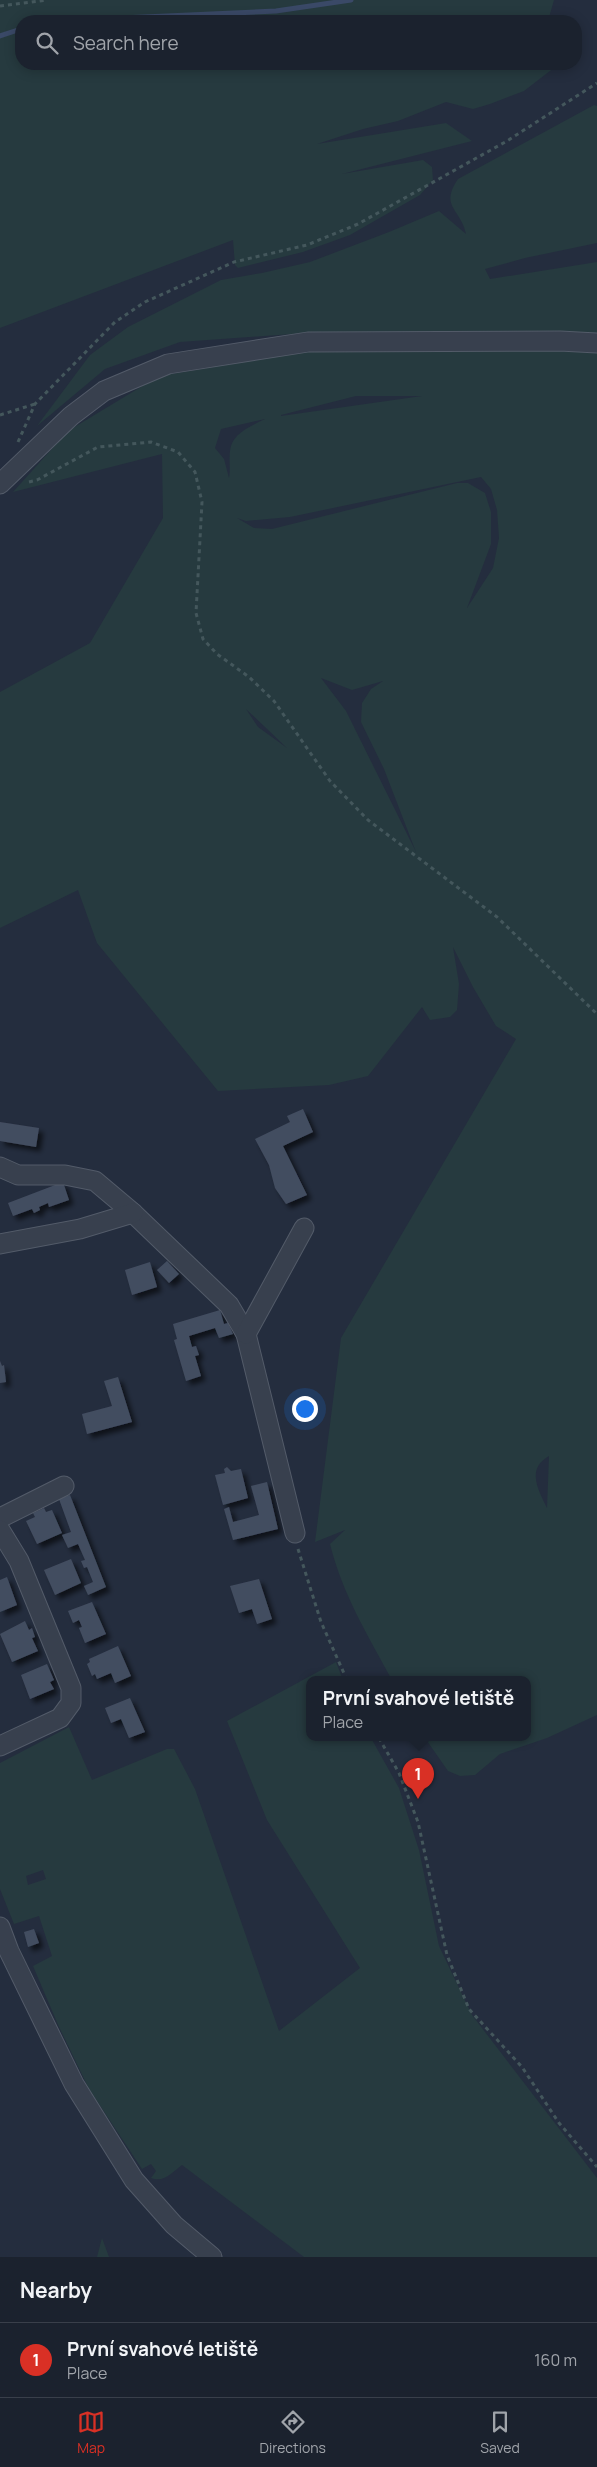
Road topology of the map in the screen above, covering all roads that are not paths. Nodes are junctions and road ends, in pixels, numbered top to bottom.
1 (597, 343) edge
2 (0, 484) edge
3 (0, 1167) edge
4 (133, 1213) junction
5 (304, 1228) dead end
6 (0, 1244) edge
7 (246, 1334) junction
8 (64, 1486) dead end
9 (0, 1518) edge
10 (0, 1530) edge
11 (294, 1533) road end
12 (0, 1746) edge
13 (0, 1927) edge
14 (212, 2257) edge

1 - 2 street
3 - 4 street
4 - 6 street
4 - 7 street
5 - 7 street
7 - 11 street
8 - 9 street
10 - 12 street
13 - 14 street

